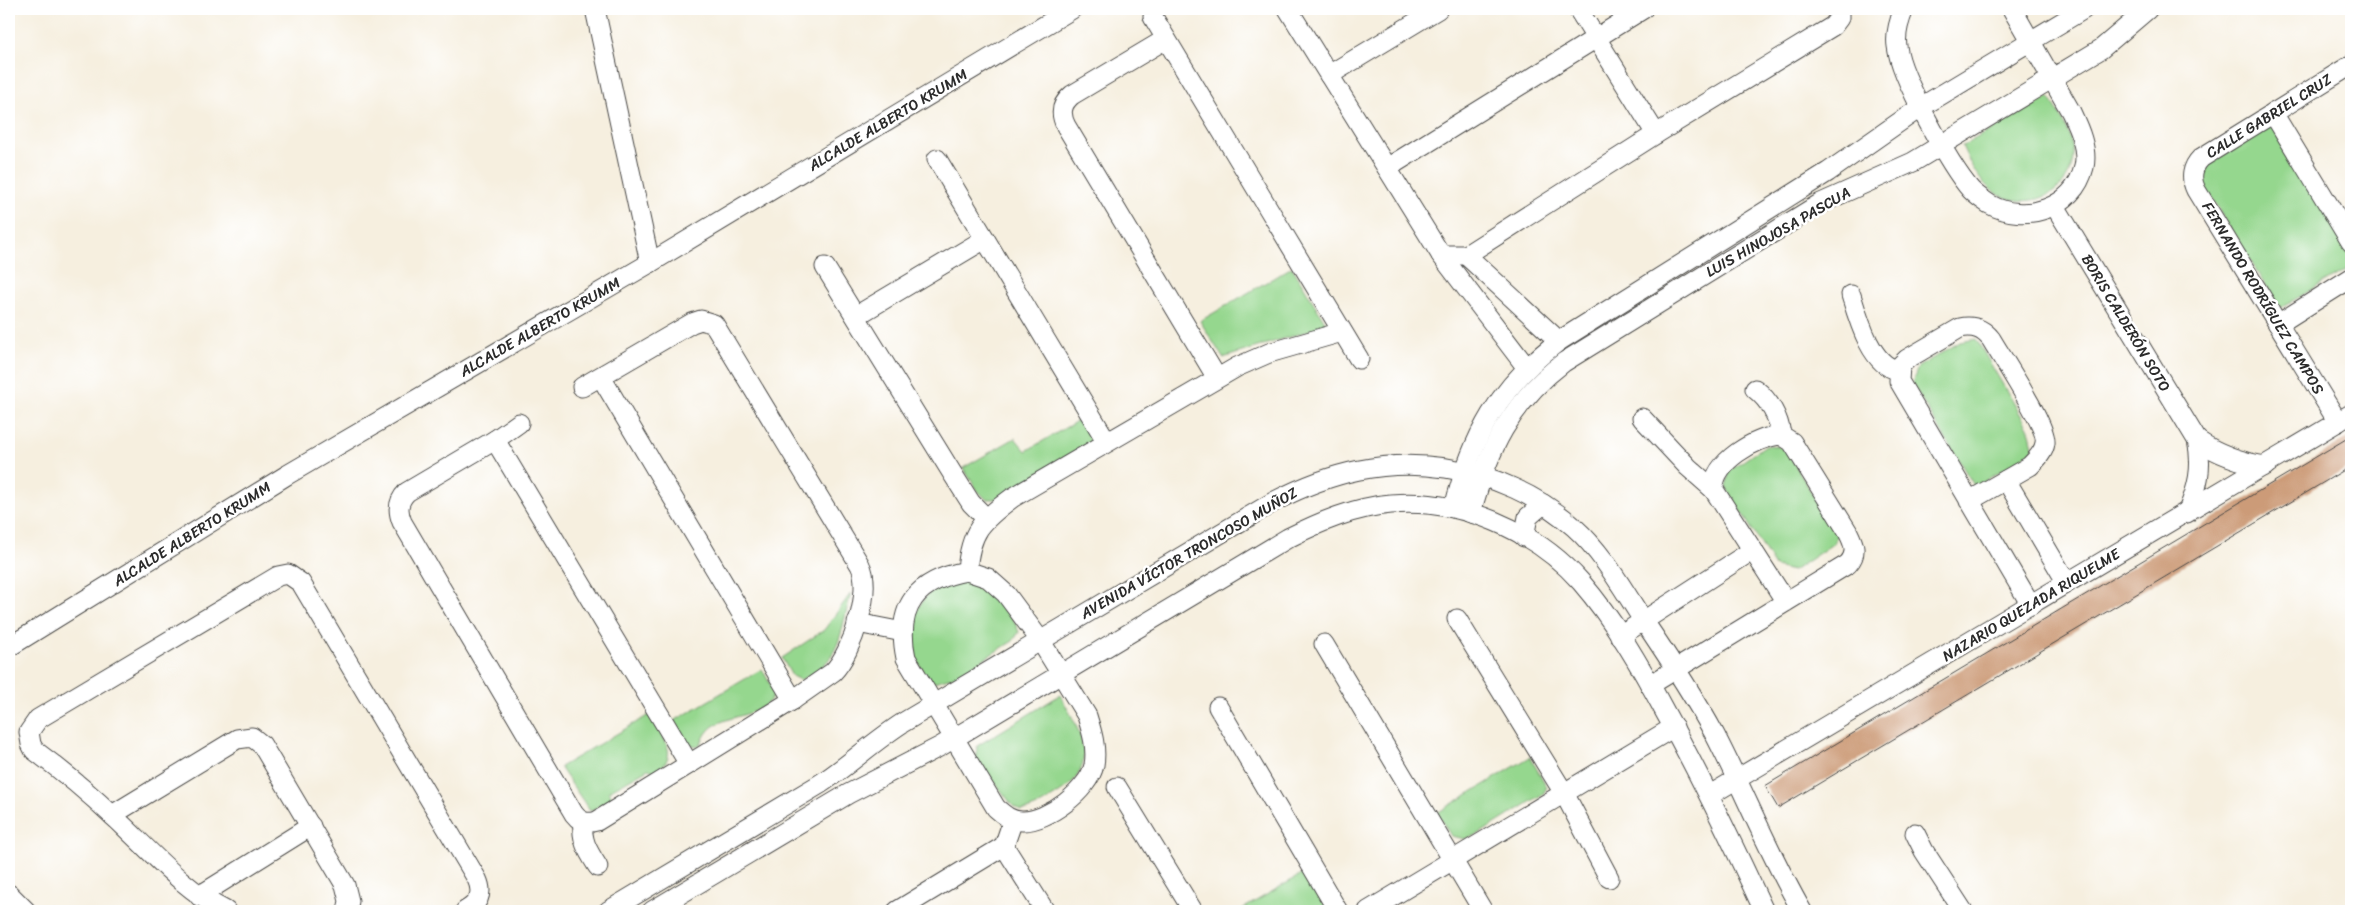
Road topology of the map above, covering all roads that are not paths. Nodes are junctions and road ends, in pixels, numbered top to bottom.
1 (595, 9) edge
2 (1072, 9) edge
3 (1288, 9) edge
4 (1438, 9) edge
5 (1578, 9) edge
6 (1643, 9) edge
7 (1839, 9) edge
8 (1904, 9) edge
9 (2012, 9) edge
10 (2084, 9) edge
11 (2148, 9) edge
12 (1153, 17) dead end
13 (1596, 38) junction
14 (1166, 39) junction
15 (2032, 40) junction
16 (2351, 65) edge
17 (1329, 75) junction
18 (2053, 78) junction
19 (1921, 107) junction
20 (2273, 113) junction
21 (1656, 134) junction
22 (1941, 144) junction
23 (937, 159) dead end
24 (1387, 168) junction
25 (2192, 173) joint
26 (2055, 206) junction
27 (985, 239) junction
28 (2351, 242) edge
29 (1441, 255) junction
30 (1466, 255) junction
31 (650, 263) junction
32 (825, 267) dead end
33 (2351, 278) edge
34 (1852, 295) dead end
35 (856, 316) junction
36 (2278, 324) junction
37 (1342, 332) junction
38 (1559, 341) junction
39 (1359, 359) dead end
40 (1527, 368) junction
41 (1898, 370) junction
42 (601, 377) junction
43 (1217, 378) junction
44 (582, 387) dead end
45 (1755, 389) dead end
46 (1642, 418) dead end
47 (2345, 418) edge
48 (519, 423) dead end
49 (1781, 435) junction
50 (495, 440) junction
51 (2197, 440) junction
52 (1107, 442) junction
53 (2265, 466) junction
54 (1472, 473) junction
55 (2006, 480) junction
56 (1714, 490) junction
57 (1969, 501) junction
58 (1543, 504) junction
59 (1462, 511) junction
60 (2187, 513) junction
61 (986, 518) junction
62 (1524, 536) junction
63 (1753, 550) junction
64 (967, 571) junction
65 (2067, 583) junction
66 (1786, 602) junction
67 (2031, 605) junction
68 (1456, 619) dead end
69 (1644, 620) junction
70 (857, 623) junction
71 (903, 632) junction
72 (1620, 636) junction
73 (1040, 640) junction
74 (1324, 644) dead end
75 (9, 647) edge
76 (1675, 670) junction
77 (1062, 674) junction
78 (1650, 685) junction
79 (793, 700) junction
80 (934, 706) junction
81 (1218, 707) dead end
82 (1674, 727) junction
83 (954, 739) junction
84 (689, 764) junction
85 (1737, 779) junction
86 (1117, 787) dead end
87 (1564, 793) junction
88 (1710, 795) junction
89 (112, 815) junction
90 (1013, 820) junction
91 (584, 822) junction
92 (311, 826) junction
93 (1915, 833) dead end
94 (1004, 846) junction
95 (1453, 860) junction
96 (598, 867) dead end
97 (1609, 878) dead end
98 (9, 894) edge
99 (199, 896) junction
100 (26, 911) edge
101 (226, 911) edge
102 (347, 911) edge
103 (465, 911) edge
104 (608, 911) edge
105 (652, 911) edge
106 (897, 911) edge
107 (1045, 911) edge
108 (1193, 911) edge
109 (1338, 911) edge
110 (1368, 911) edge
111 (1483, 911) edge
112 (1764, 911) edge
113 (1802, 911) edge
114 (1963, 911) edge

1 - 31 street
2 - 31 street, ALCALDE ALBERTO KRUMM
3 - 17 street
4 - 17 street
5 - 13 street
6 - 13 street
7 - 21 street
8 - 19 street
9 - 15 street
10 - 15 street, LUIS HINOJOSA PASCUA
11 - 18 street, LUIS HINOJOSA PASCUA
12 - 14 street
13 - 21 street
13 - 24 street
14 - 37 street
14 - 43 street
15 - 18 street
15 - 19 street, LUIS HINOJOSA PASCUA
16 - 20 street, CALLE GABRIEL CRUZ
17 - 24 street
18 - 22 street, LUIS HINOJOSA PASCUA
18 - 26 street
19 - 22 street
19 - 38 street, LUIS HINOJOSA PASCUA
20 - 25 street, CALLE GABRIEL CRUZ
20 - 28 street
21 - 30 street
22 - 26 street
22 - 54 street, LUIS HINOJOSA PASCUA
23 - 27 street
24 - 29 street
25 - 36 street, FERNANDO RODRÍGUEZ CAMPOS
26 - 51 street, BORIS CALDERÓN SOTO
27 - 35 street
27 - 52 street
29 - 30 street
29 - 40 street
30 - 38 street
31 - 75 street, ALCALDE ALBERTO KRUMM
32 - 35 street
33 - 36 street
34 - 41 street
35 - 61 street
36 - 47 street, FERNANDO RODRÍGUEZ CAMPOS
37 - 39 street
37 - 43 street
38 - 40 street, LUIS HINOJOSA PASCUA
40 - 54 street, LUIS HINOJOSA PASCUA
41 - 55 street
41 - 57 street
42 - 44 street
42 - 70 street
42 - 79 street
43 - 52 street
45 - 49 street
46 - 56 street
47 - 53 street, NAZARIO QUEZADA RIQUELME
48 - 50 street
49 - 56 street
49 - 66 street
50 - 84 street
50 - 91 street
51 - 53 street, BORIS CALDERÓN SOTO
51 - 60 street, BORIS CALDERÓN SOTO
52 - 61 street
53 - 60 street, NAZARIO QUEZADA RIQUELME
54 - 58 street, AVENIDA VÍCTOR TRONCOSO MUÑOZ
54 - 59 street, LUIS HINOJOSA PASCUA
54 - 73 street, AVENIDA VÍCTOR TRONCOSO MUÑOZ
55 - 57 street
55 - 65 street
56 - 63 street
57 - 67 street
58 - 62 street
58 - 69 street, AVENIDA VÍCTOR TRONCOSO MUÑOZ
59 - 62 street
59 - 77 street
60 - 65 street, NAZARIO QUEZADA RIQUELME
61 - 64 street
62 - 72 street
63 - 66 street
63 - 69 street
64 - 71 street
64 - 73 street
65 - 67 street, NAZARIO QUEZADA RIQUELME
66 - 76 street
67 - 85 street, NAZARIO QUEZADA RIQUELME
68 - 87 street
69 - 72 street
69 - 76 street, AVENIDA VÍCTOR TRONCOSO MUÑOZ
70 - 71 street
70 - 79 street
71 - 80 street
72 - 78 street
73 - 77 street
73 - 80 street, AVENIDA VÍCTOR TRONCOSO MUÑOZ
74 - 95 street
76 - 78 street
76 - 85 street, AVENIDA VÍCTOR TRONCOSO MUÑOZ
77 - 83 street
77 - 90 street
78 - 82 street
79 - 84 street
80 - 83 street
80 - 104 street, AVENIDA VÍCTOR TRONCOSO MUÑOZ
81 - 109 street
82 - 87 street
82 - 88 street
83 - 90 street
83 - 105 street
84 - 91 street
85 - 88 street, NAZARIO QUEZADA RIQUELME
85 - 113 street, AVENIDA VÍCTOR TRONCOSO MUÑOZ
86 - 108 street
87 - 95 street
87 - 97 street
88 - 112 street
89 - 92 street
89 - 99 street
89 - 103 street
90 - 94 street
91 - 96 street
92 - 99 street
92 - 102 street
93 - 114 street
94 - 106 street
94 - 107 street
95 - 110 street
95 - 111 street
98 - 100 street
99 - 101 street

